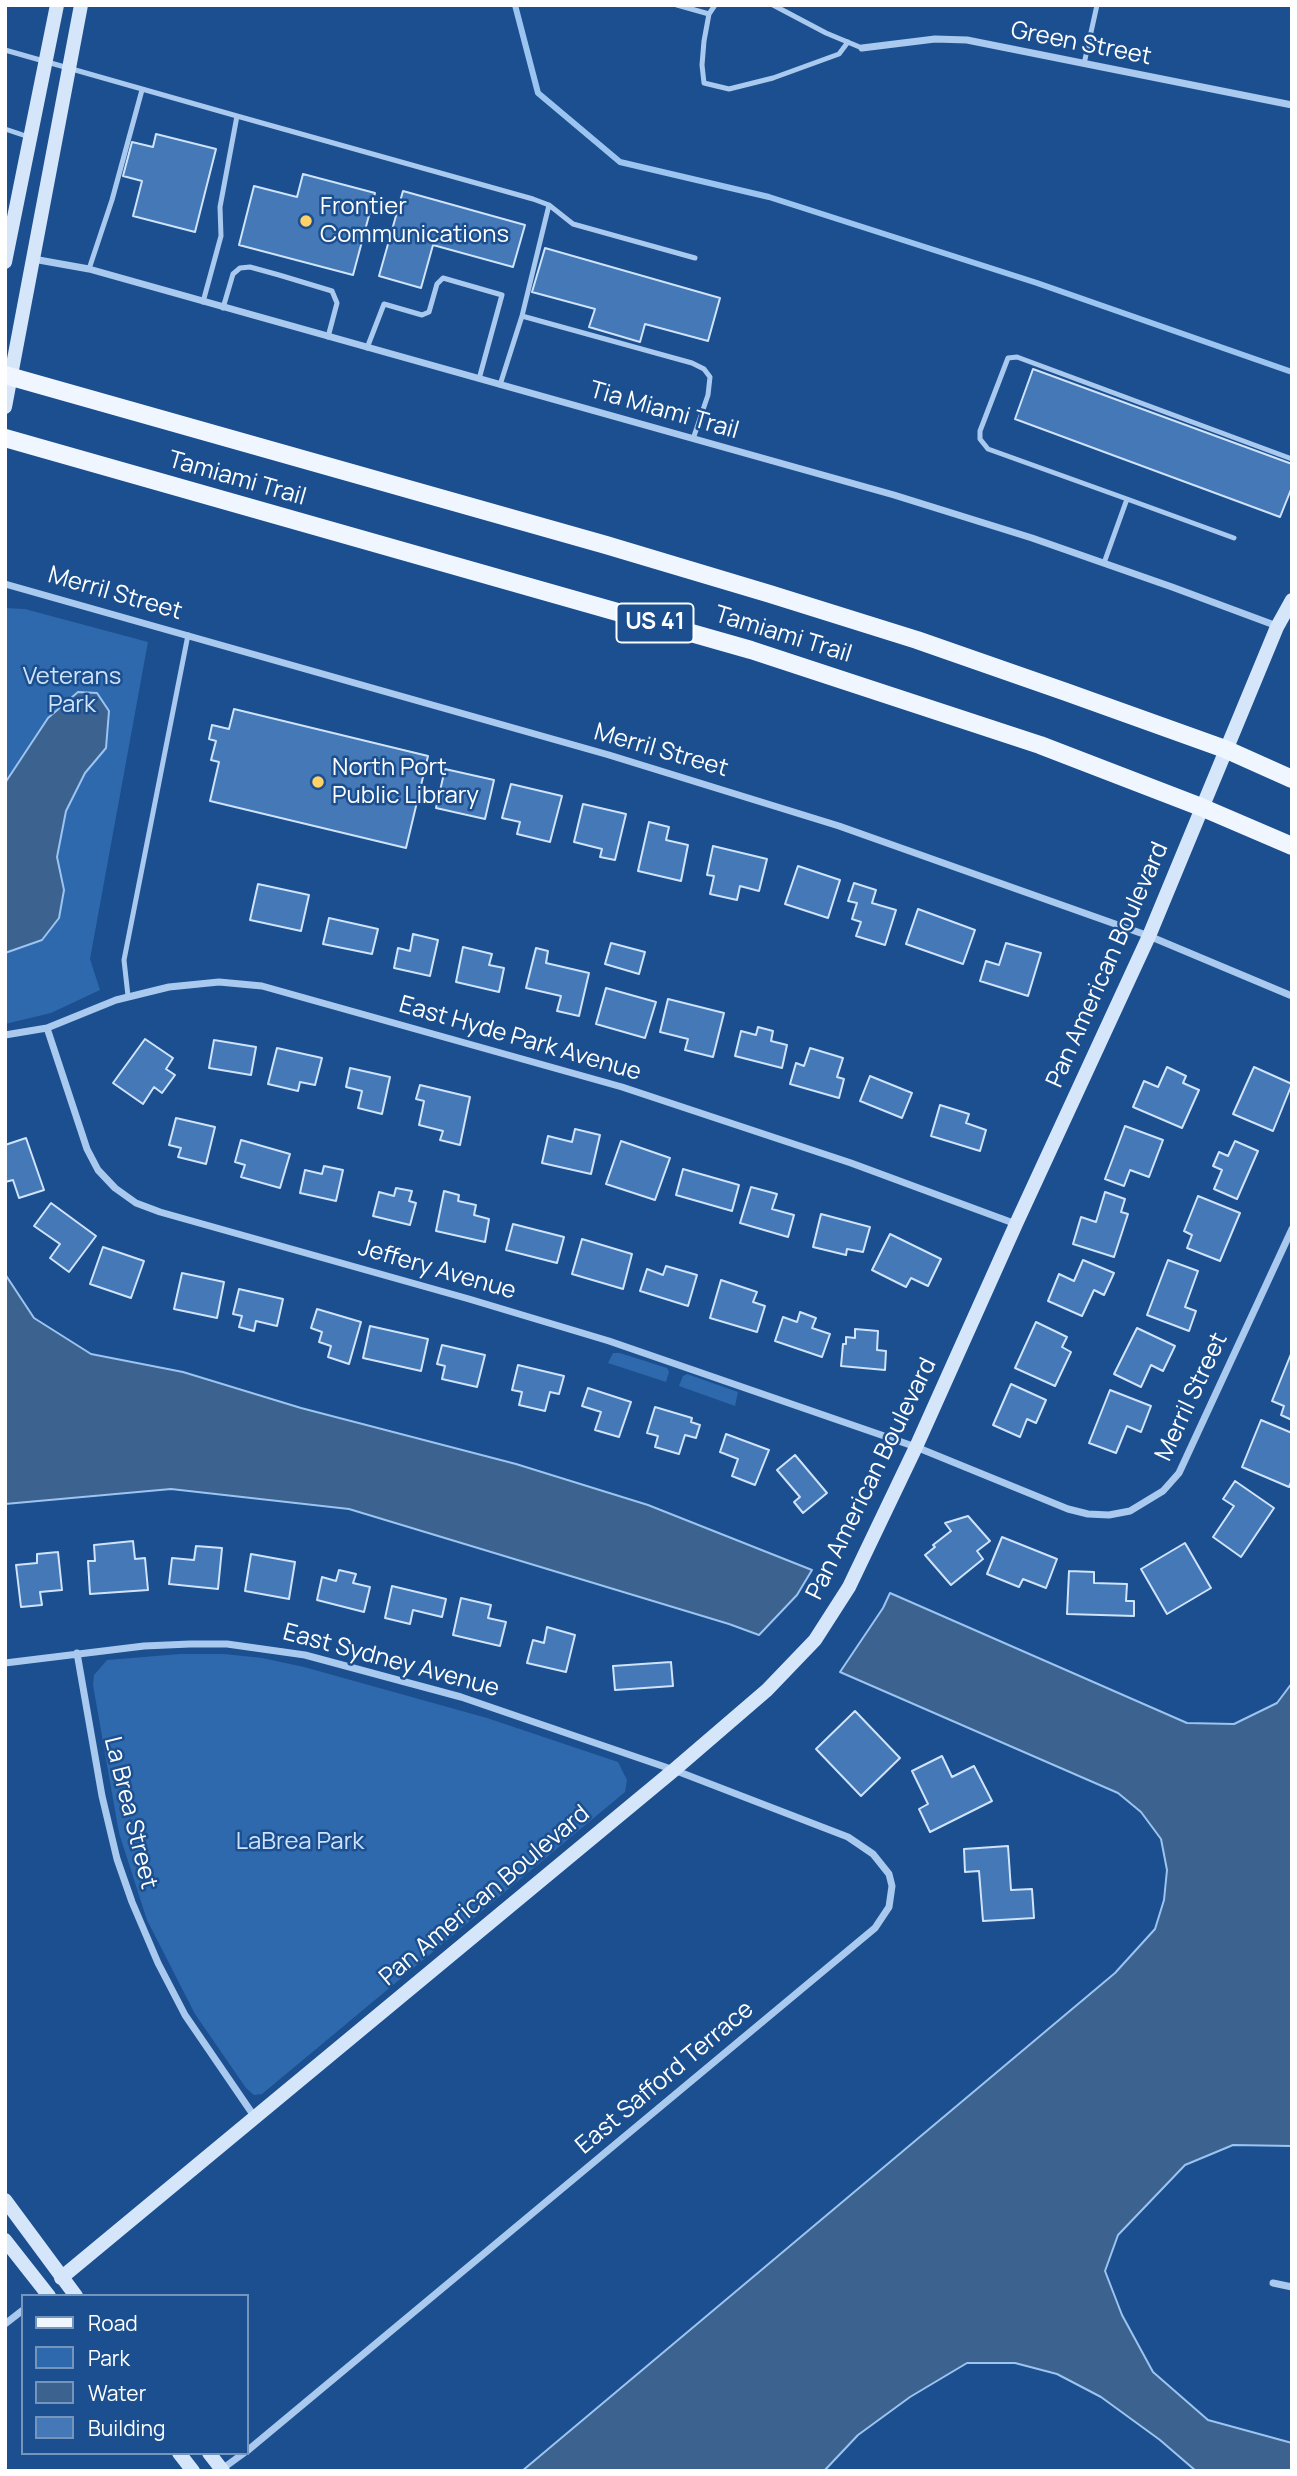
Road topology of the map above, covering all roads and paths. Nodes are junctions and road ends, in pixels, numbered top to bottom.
1 (57, 5) edge
2 (81, 5) edge
3 (677, 5) edge
4 (715, 5) edge
5 (773, 5) edge
6 (1097, 5) edge
7 (709, 14) junction
8 (848, 42) junction
9 (862, 48) joint
10 (5, 50) edge
11 (45, 61) junction
12 (1084, 64) junction
13 (69, 68) junction
14 (142, 90) junction
15 (1292, 105) edge
16 (237, 116) junction
17 (5, 129) edge
18 (30, 138) junction
19 (549, 205) junction
20 (7, 245) edge
21 (695, 258) dead end
22 (33, 259) junction
23 (5, 262) edge
24 (89, 270) junction
25 (203, 302) junction
26 (223, 308) junction
27 (522, 316) junction
28 (328, 337) junction
29 (367, 348) junction
30 (8, 376) edge
31 (479, 379) junction
32 (500, 385) junction
33 (5, 407) edge
34 (5, 438) edge
35 (693, 439) junction
36 (1292, 459) edge
37 (1127, 499) junction
38 (1234, 538) dead end
39 (1104, 563) junction
40 (5, 584) edge
41 (1292, 600) edge
42 (1278, 626) junction
43 (188, 635) junction
44 (1225, 749) junction
45 (1292, 779) edge
46 (1201, 807) junction
47 (1292, 846) edge
48 (1149, 936) junction
49 (128, 996) junction
50 (1292, 996) edge
51 (47, 1028) junction
52 (5, 1035) edge
53 (1016, 1224) junction
54 (1292, 1229) edge
55 (916, 1447) junction
56 (77, 1653) junction
57 (5, 1663) edge
58 (674, 1770) junction
59 (254, 2116) junction
60 (5, 2200) edge
61 (5, 2240) edge
62 (61, 2278) junction
63 (1273, 2283) dead end
64 (1292, 2287) edge
65 (45, 2294) edge
66 (74, 2294) edge
67 (21, 2312) edge
68 (5, 2324) edge
69 (248, 2450) edge
70 (181, 2455) edge
71 (211, 2455) edge
72 (241, 2455) edge
73 (222, 2470) edge
74 (193, 2471) edge

1 - 11 street
2 - 13 street
3 - 7 lane
4 - 7 lane
5 - 8 lane
6 - 12 lane
7 - 8 lane
8 - 9 lane
9 - 12 street, Green Street
10 - 11 lane
11 - 13 lane
11 - 18 street
12 - 15 street, Green Street
13 - 14 lane
13 - 22 street
14 - 16 lane
14 - 24 lane
16 - 19 lane
16 - 25 lane
17 - 18 lane
18 - 20 street
19 - 21 lane
19 - 27 lane
20 - 23 street
22 - 24 street, Tia Miami Trail
22 - 30 street
24 - 25 street, Tia Miami Trail
25 - 26 street, Tia Miami Trail
26 - 28 street, Tia Miami Trail
26 - 28 lane
27 - 32 lane
27 - 35 lane
28 - 29 street, Tia Miami Trail
29 - 31 street, Tia Miami Trail
29 - 31 lane
30 - 33 street
30 - 44 main road, Tamiami Trail / US 41
31 - 32 street, Tia Miami Trail
32 - 35 street, Tia Miami Trail
34 - 46 main road, Tamiami Trail / US 41
35 - 39 street, Tia Miami Trail
36 - 37 lane
37 - 38 lane
37 - 39 lane
39 - 42 street, Tia Miami Trail
40 - 43 street, Merril Street
41 - 42 street, Pan American Boulevard
42 - 44 street, Pan American Boulevard
43 - 48 street, Merril Street
43 - 49 lane
44 - 45 main road, Tamiami Trail / US 41
44 - 46 street, Pan American Boulevard
46 - 47 main road, Tamiami Trail / US 41
46 - 48 street, Pan American Boulevard
48 - 50 street, Merril Street
48 - 53 street, Pan American Boulevard
49 - 51 street, East Hyde Park Avenue
49 - 53 street, East Hyde Park Avenue
51 - 52 street, East Hyde Park Avenue
51 - 55 street, Jeffery Avenue
53 - 55 street, Pan American Boulevard
54 - 55 street, Merril Street
55 - 58 street, Pan American Boulevard
56 - 57 street, East Sydney Avenue
56 - 58 street, East Sydney Avenue
56 - 59 street, La Brea Street
58 - 59 street, Pan American Boulevard
58 - 69 street, East Safford Terrace
59 - 62 street, Pan American Boulevard
60 - 62 street
61 - 65 street
62 - 65 street, Pan American Boulevard
62 - 66 street
63 - 64 street
67 - 68 street
70 - 74 street
71 - 73 street
72 - 73 street, East Safford Terrace

